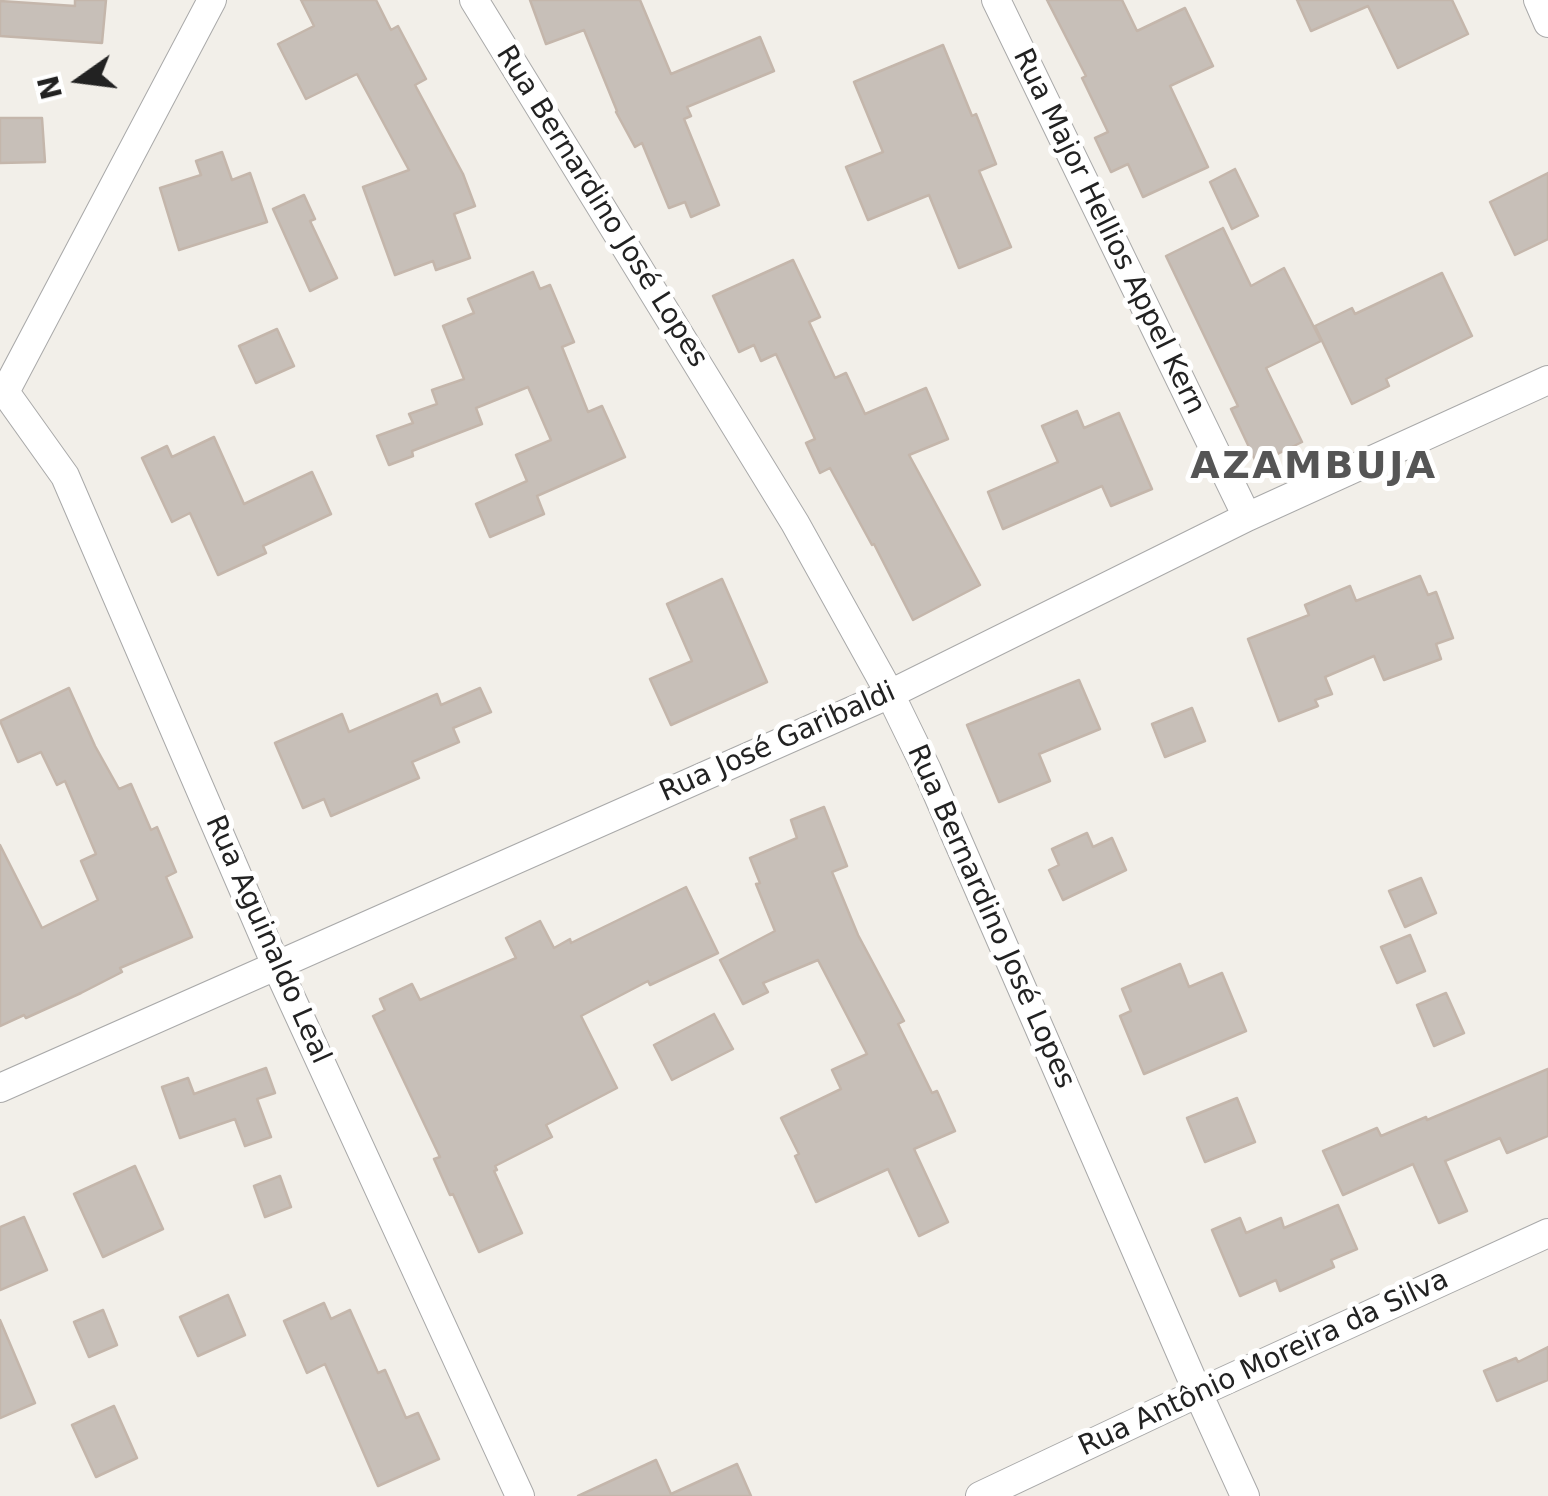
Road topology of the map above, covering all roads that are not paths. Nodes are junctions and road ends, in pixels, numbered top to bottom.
1 (212, 0) edge
2 (474, 0) edge
3 (996, 0) edge
4 (1538, 0) edge
5 (1548, 23) edge
6 (1548, 380) edge
7 (2, 393) edge
8 (1247, 517) junction
9 (890, 694) junction
10 (276, 965) junction
11 (0, 1088) edge
12 (1548, 1234) edge
13 (1198, 1393) junction
14 (520, 1496) edge
15 (980, 1496) edge
16 (1245, 1496) edge

1 - 7 street
2 - 9 street, Rua Bernardino José Lopes
3 - 8 street, Rua Major Hellios Appel Kern
4 - 5 street
6 - 8 street, Rua José Garibaldi
7 - 10 street, Rua Aguinaldo Leal
8 - 9 street, Rua José Garibaldi
9 - 10 street, Rua José Garibaldi
9 - 13 street, Rua Bernardino José Lopes
10 - 11 street, Rua José Garibaldi
10 - 14 street, Rua Aguinaldo Leal
12 - 13 street, Rua Antônio Moreira da Silva
13 - 15 street, Rua Antônio Moreira da Silva
13 - 16 street, Rua Bernardino José Lopes

